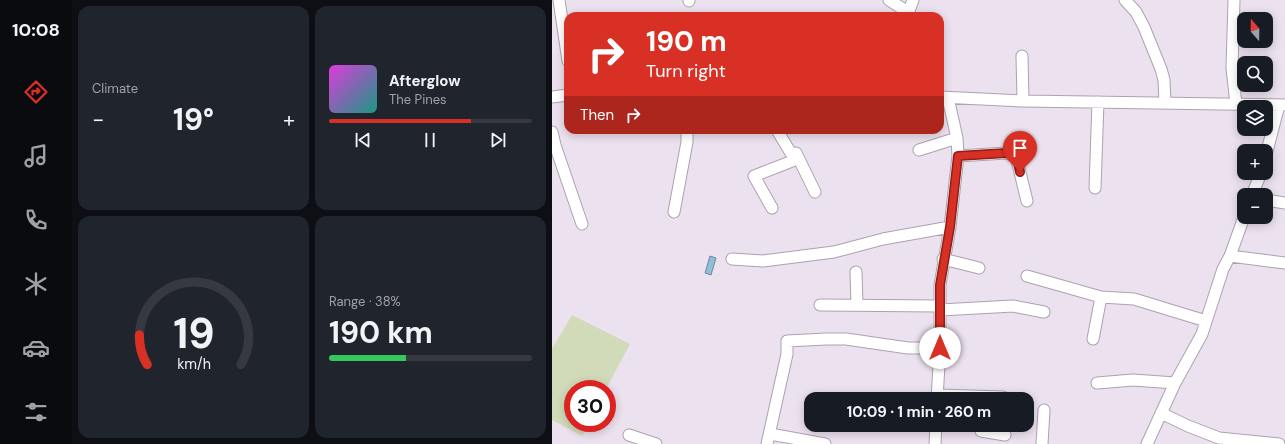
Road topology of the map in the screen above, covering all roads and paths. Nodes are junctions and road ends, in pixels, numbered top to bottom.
1 (559, 0) edge
2 (889, 0) edge
3 (913, 0) edge
4 (1125, 0) edge
5 (1234, 0) edge
6 (904, 12) edge
7 (908, 12) edge
8 (564, 34) edge
9 (1022, 56) dead end
10 (564, 96) edge
11 (552, 97) edge
12 (944, 97) edge
13 (1023, 101) junction
14 (1098, 102) junction
15 (1165, 103) junction
16 (1236, 104) junction
17 (1282, 105) edge
18 (552, 132) edge
19 (687, 134) edge
20 (779, 134) edge
21 (957, 138) junction
22 (1270, 144) edge
23 (919, 150) dead end
24 (791, 155) junction
25 (958, 156) junction
26 (1095, 188) dead end
27 (815, 192) dead end
28 (1027, 201) dead end
29 (1273, 201) edge
30 (1285, 203) edge
31 (772, 208) dead end
32 (674, 212) dead end
33 (582, 224) dead end
34 (1241, 224) edge
35 (950, 227) junction
36 (1230, 256) junction
37 (943, 259) junction
38 (732, 260) dead end
39 (1285, 263) edge
40 (980, 268) dead end
41 (856, 272) dead end
42 (1027, 276) dead end
43 (1101, 297) junction
44 (856, 304) junction
45 (820, 305) dead end
46 (940, 308) junction
47 (1044, 312) dead end
48 (1206, 321) junction
49 (1093, 339) dead end
50 (940, 348) junction
51 (1097, 383) dead end
52 (1175, 383) junction
53 (937, 392) edge
54 (1044, 410) dead end
55 (1160, 413) junction
56 (936, 432) edge
57 (987, 432) edge
58 (629, 435) dead end
59 (1005, 435) dead end
60 (769, 439) edge
61 (1252, 443) edge
62 (656, 444) edge
63 (825, 444) edge
64 (935, 444) edge
65 (1042, 444) edge
66 (1147, 444) edge
67 (1279, 444) edge

1 - 8 street
2 - 6 street
3 - 7 street
4 - 15 street
5 - 16 street
9 - 13 street
10 - 11 street
12 - 13 street
12 - 21 street
13 - 14 street
14 - 15 street
14 - 26 street
15 - 16 street
16 - 17 street
17 - 22 street
18 - 33 street
19 - 32 street
20 - 24 street
21 - 23 street
21 - 25 street
24 - 27 street
24 - 31 street
25 - 28 street
25 - 35 street
29 - 30 street
34 - 36 street
35 - 37 street
35 - 38 street
36 - 39 street
36 - 48 street
37 - 40 street
37 - 46 street
41 - 44 street
42 - 43 street
43 - 48 street
43 - 49 street
44 - 45 street
44 - 46 street
46 - 47 street
46 - 50 street
48 - 52 street
50 - 53 street
50 - 60 street
51 - 52 street
52 - 55 street
54 - 65 street
55 - 61 street
55 - 66 street
56 - 64 street
57 - 59 street
58 - 62 street
60 - 63 street
61 - 67 street

